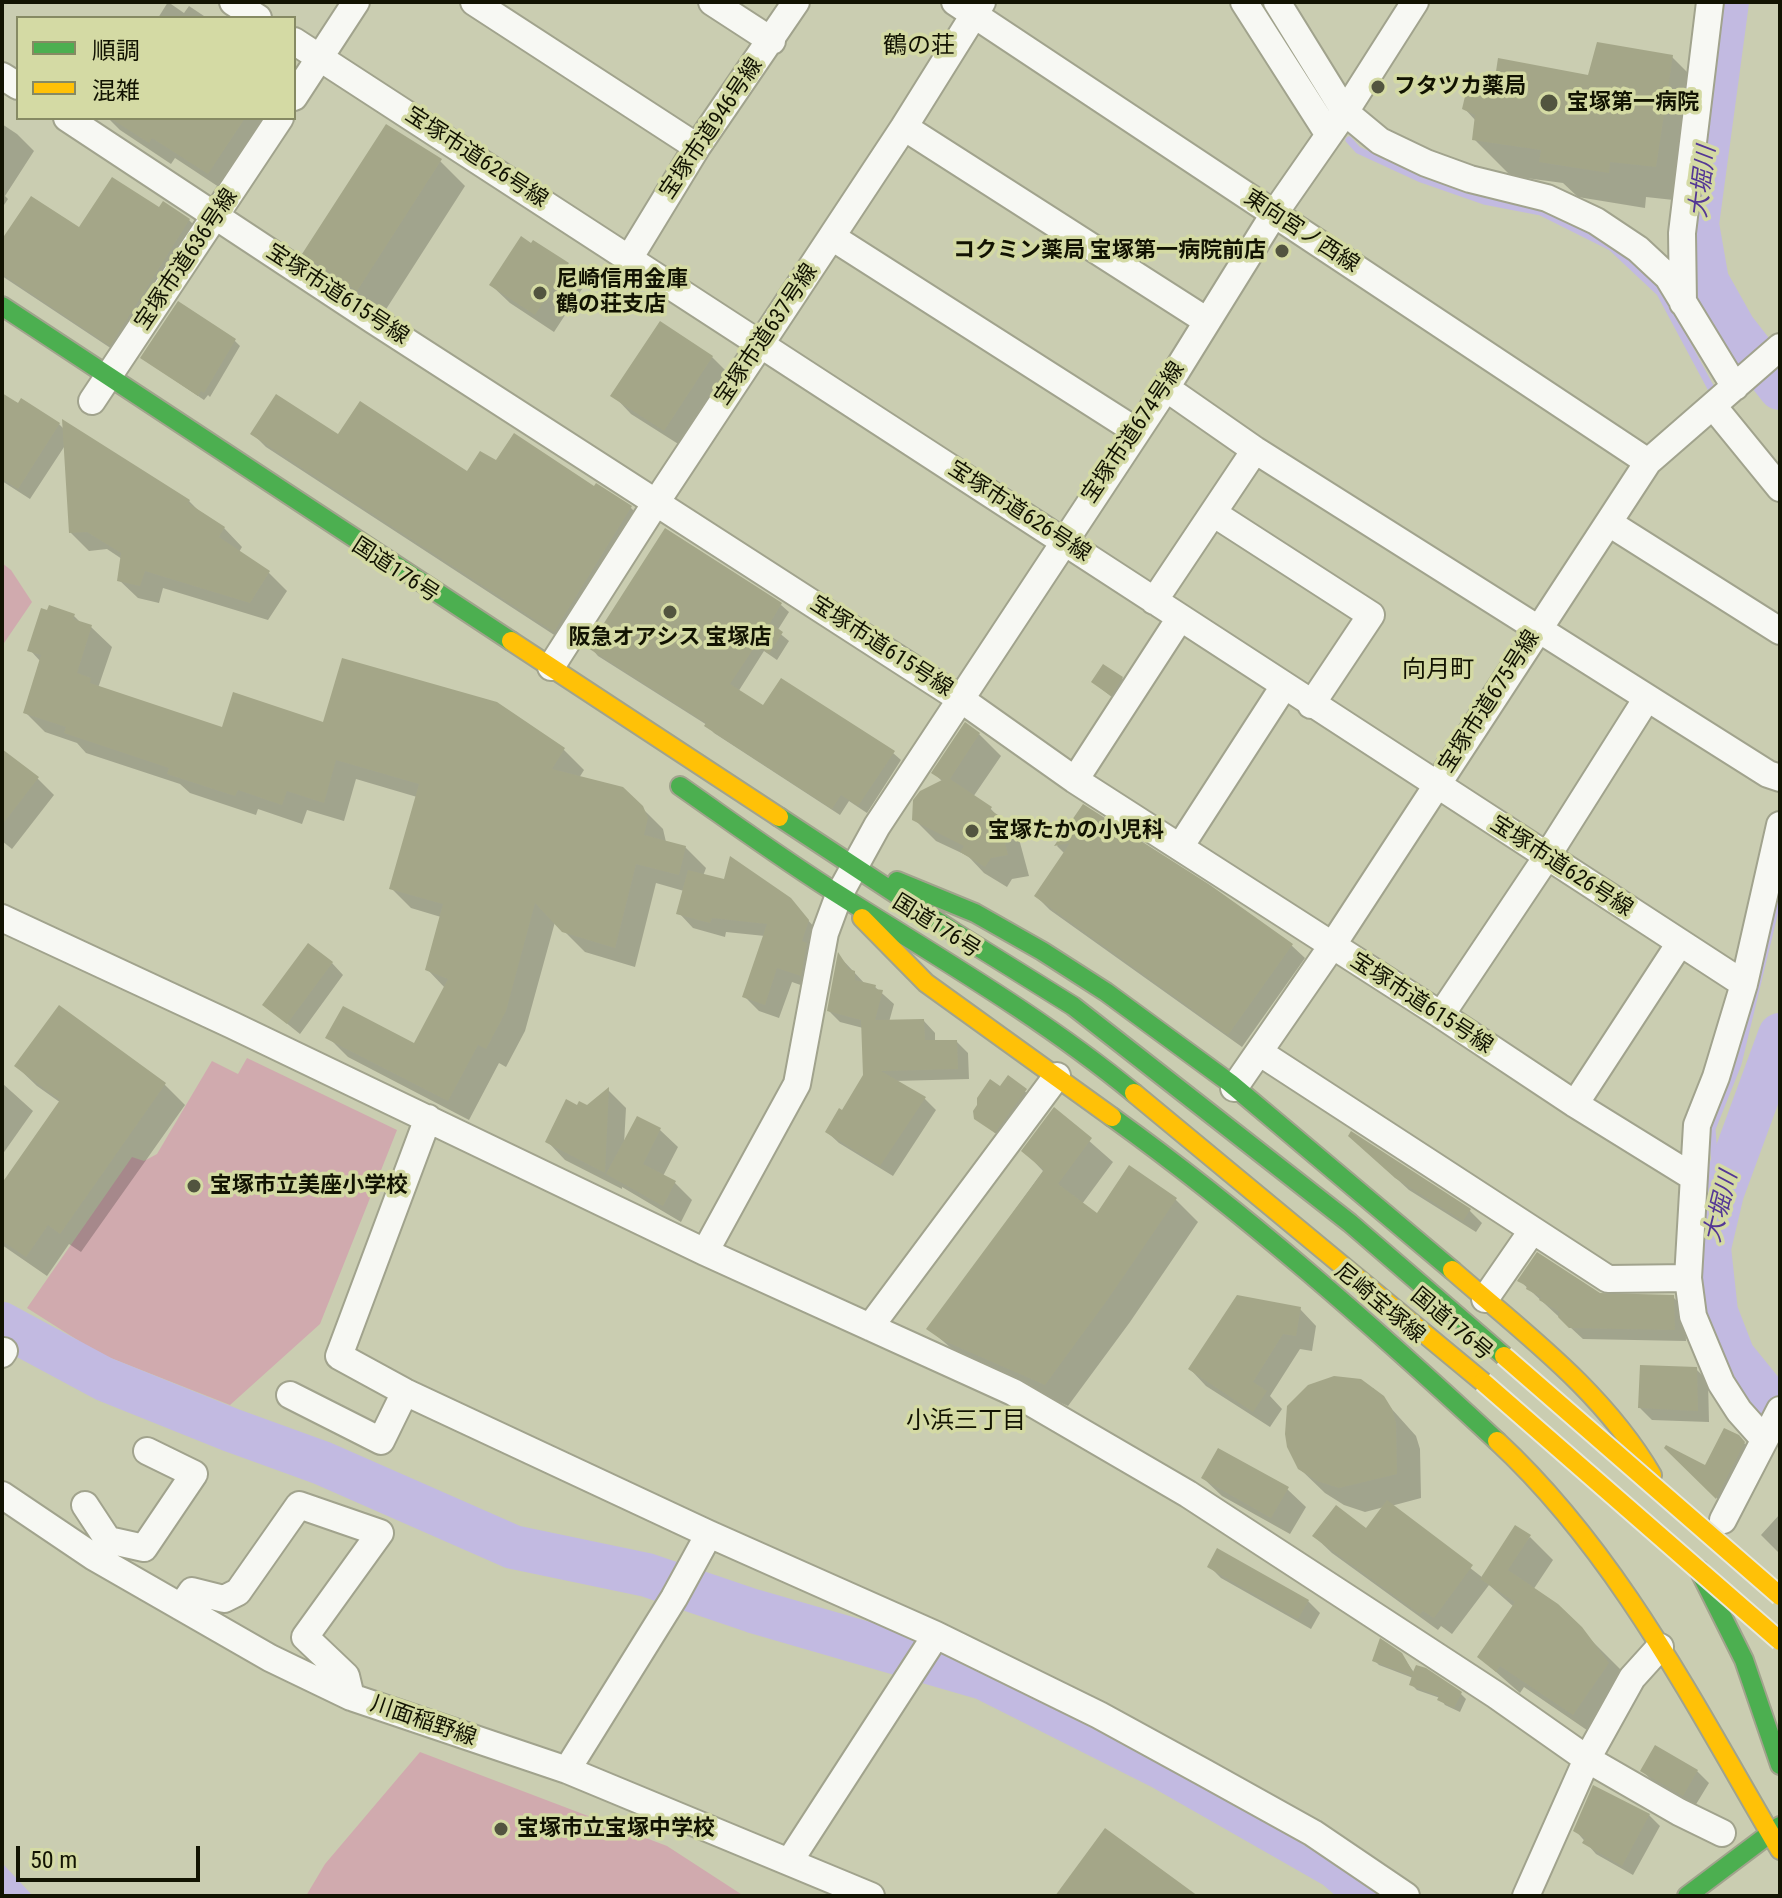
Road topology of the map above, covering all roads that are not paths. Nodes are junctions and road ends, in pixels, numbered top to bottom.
1 (233, 2) edge
2 (356, 2) edge
3 (474, 2) edge
4 (712, 2) edge
5 (796, 2) edge
6 (1244, 2) edge
7 (1277, 2) edge
8 (1415, 2) edge
9 (1710, 2) edge
10 (970, 6) edge
11 (255, 16) edge
12 (772, 41) junction
13 (296, 42) edge
14 (320, 57) junction
15 (296, 94) edge
16 (1345, 112) junction
17 (70, 120) edge
18 (279, 120) edge
19 (904, 127) junction
20 (1329, 135) junction
21 (697, 147) junction
22 (1274, 214) junction
23 (217, 215) junction
24 (832, 237) junction
25 (630, 257) junction
26 (1683, 303) junction
27 (2, 306) edge
28 (1207, 321) junction
29 (760, 344) junction
30 (1777, 351) edge
31 (109, 376) junction
32 (1740, 383) junction
33 (1166, 388) junction
34 (93, 401) dead end
35 (1713, 406) junction
36 (1136, 431) junction
37 (1255, 450) junction
38 (1648, 462) junction
39 (1780, 488) edge
40 (657, 501) junction
41 (1213, 513) junction
42 (1609, 523) junction
43 (1063, 541) junction
44 (1154, 601) junction
45 (1180, 618) junction
46 (1539, 628) junction
47 (1780, 631) edge
48 (551, 667) junction
49 (1284, 686) junction
50 (1647, 698) junction
51 (962, 700) junction
52 (1311, 705) junction
53 (660, 773) dead end
54 (1780, 778) edge
55 (1075, 780) junction
56 (1435, 786) junction
57 (1780, 825) edge
58 (1180, 847) junction
59 (1546, 858) junction
60 (855, 865) junction
61 (839, 895) junction
62 (2, 918) edge
63 (1680, 943) junction
64 (1332, 946) junction
65 (1744, 984) junction
66 (1441, 1015) junction
67 (1259, 1052) junction
68 (1057, 1076) junction
69 (1234, 1088) junction
70 (1575, 1104) junction
71 (428, 1118) junction
72 (1693, 1177) junction
73 (1532, 1231) junction
74 (705, 1252) junction
75 (1688, 1278) junction
76 (1485, 1299) junction
77 (870, 1327) junction
78 (405, 1392) junction
79 (290, 1395) dead end
80 (1771, 1426) edge
81 (1639, 1449) junction
82 (147, 1451) dead end
83 (1675, 1479) dead end
84 (2, 1495) edge
85 (85, 1505) dead end
86 (1722, 1519) dead end
87 (709, 1534) junction
88 (101, 1549) junction
89 (1780, 1596) edge
90 (181, 1607) junction
91 (936, 1635) junction
92 (1780, 1641) edge
93 (1660, 1647) junction
94 (351, 1697) junction
95 (1587, 1759) junction
96 (1780, 1765) edge
97 (567, 1770) junction
98 (1776, 1830) edge
99 (1722, 1833) dead end
100 (1780, 1850) edge
101 (789, 1862) junction
102 (871, 1896) edge
103 (1406, 1896) edge
104 (1526, 1896) edge
105 (1687, 1896) edge

1 - 11 street
2 - 14 street
3 - 21 street
4 - 12 street
5 - 12 street, 宝塚市道946号線
6 - 20 street
7 - 16 street
8 - 16 street, 宝塚市道674号線
9 - 26 street
10 - 19 street, 宝塚市道637号線
10 - 22 street, 東向宮ノ西線
12 - 21 street, 宝塚市道946号線
13 - 14 street, 宝塚市道626号線
14 - 15 street
14 - 25 street, 宝塚市道626号線
16 - 20 street, 宝塚市道674号線
16 - 26 street
17 - 23 street, 宝塚市道615号線
18 - 23 street, 宝塚市道636号線
19 - 24 street, 宝塚市道637号線
19 - 28 street
20 - 22 street, 宝塚市道674号線
21 - 25 street, 宝塚市道946号線
22 - 28 street, 宝塚市道674号線
22 - 38 street, 東向宮ノ西線
23 - 31 street, 宝塚市道636号線
23 - 40 street, 宝塚市道615号線
24 - 29 street, 宝塚市道637号線
24 - 36 street
25 - 29 street, 宝塚市道626号線
26 - 32 street
27 - 31 main road, 国道176号
28 - 33 street, 宝塚市道674号線
29 - 40 street, 宝塚市道637号線
29 - 43 street, 宝塚市道626号線
30 - 32 street, 宝塚市道675号線
31 - 34 street, 宝塚市道636号線
31 - 48 main road, 国道176号
32 - 35 street, 宝塚市道675号線
33 - 36 street, 宝塚市道674号線
33 - 37 street
35 - 38 street, 宝塚市道675号線
35 - 39 street
36 - 43 street, 宝塚市道674号線
37 - 41 street
37 - 46 street
38 - 42 street, 宝塚市道675号線
40 - 48 street, 宝塚市道637号線
40 - 51 street, 宝塚市道615号線
41 - 44 street
41 - 52 street
42 - 46 street, 宝塚市道675号線
42 - 47 street
43 - 44 street, 宝塚市道626号線
43 - 51 street, 宝塚市道674号線
44 - 45 street, 宝塚市道626号線
45 - 49 street, 宝塚市道626号線
45 - 55 street
46 - 50 street
46 - 56 street, 宝塚市道675号線
48 - 60 main road, 国道176号
49 - 52 street, 宝塚市道626号線
49 - 58 street
50 - 54 street
50 - 59 street
51 - 55 street, 宝塚市道615号線
51 - 60 street, 宝塚市道674号線
52 - 56 street, 宝塚市道626号線
53 - 61 main road, 国道176号
55 - 58 street, 宝塚市道615号線
56 - 59 street, 宝塚市道626号線
56 - 64 street, 宝塚市道675号線
57 - 65 street
58 - 64 street, 宝塚市道615号線
59 - 63 street, 宝塚市道626号線
59 - 66 street
60 - 61 street, 宝塚市道674号線
60 - 69 main road
60 - 89 main road, 国道176号, bridge
61 - 68 main road, 尼崎宝塚線
61 - 74 street, 宝塚市道674号線
61 - 92 main road, 国道176号, bridge
62 - 71 street
63 - 65 street, 宝塚市道626号線
63 - 70 street
64 - 66 street, 宝塚市道615号線
64 - 67 street, 宝塚市道675号線
65 - 72 street
66 - 70 street, 宝塚市道615号線
67 - 69 street, 宝塚市道675号線
67 - 73 street
68 - 77 street
68 - 93 main road, 尼崎宝塚線
69 - 76 main road
70 - 72 street, 宝塚市道615号線
71 - 74 street
71 - 78 street
72 - 75 street
73 - 75 street
73 - 76 street
74 - 77 street
75 - 80 street
76 - 81 main road
77 - 95 street
78 - 79 street
78 - 87 street
80 - 86 street
81 - 83 main road
81 - 96 main road
82 - 88 street
84 - 88 street, 川面稲野線
85 - 88 street
87 - 91 street
87 - 97 street
88 - 90 street, 川面稲野線
90 - 94 street, 川面稲野線
90 - 94 street
91 - 101 street
91 - 103 street
93 - 95 street
93 - 98 main road, 尼崎宝塚線
94 - 97 street, 川面稲野線
95 - 99 street
95 - 104 street
97 - 101 street, 川面稲野線
98 - 100 main road, 尼崎宝塚線
98 - 105 main road
101 - 102 street, 川面稲野線

